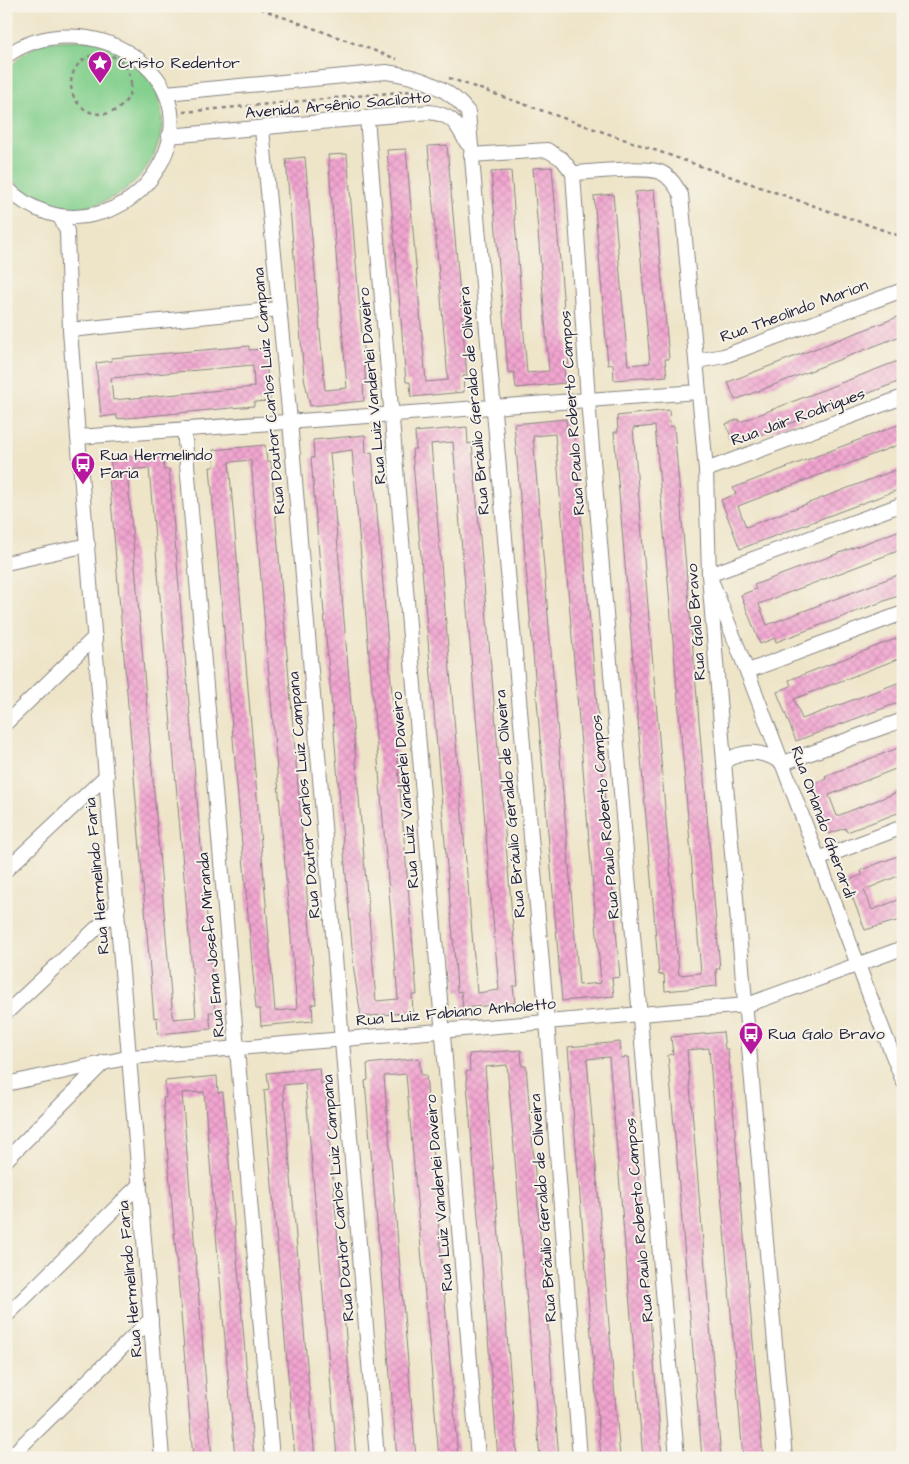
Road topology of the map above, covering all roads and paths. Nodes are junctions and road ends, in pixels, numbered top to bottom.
1 (252, 6) edge
2 (6, 56) edge
3 (401, 61) dead end
4 (445, 83) junction
5 (417, 90) dead end
6 (166, 93) junction
7 (74, 98) joint
8 (429, 112) junction
9 (171, 113) junction
10 (367, 118) junction
11 (262, 129) junction
12 (169, 136) junction
13 (471, 152) junction
14 (573, 173) junction
15 (6, 187) edge
16 (67, 217) junction
17 (903, 237) edge
18 (903, 290) edge
19 (279, 309) junction
20 (70, 330) junction
21 (697, 361) junction
22 (698, 392) junction
23 (903, 397) edge
24 (588, 400) junction
25 (492, 407) junction
26 (392, 414) junction
27 (290, 421) junction
28 (184, 429) junction
29 (78, 437) junction
30 (706, 470) junction
31 (903, 504) edge
32 (88, 545) junction
33 (9, 564) edge
34 (709, 575) junction
35 (903, 613) edge
36 (95, 637) junction
37 (748, 671) junction
38 (903, 720) edge
39 (6, 723) edge
40 (724, 762) junction
41 (782, 763) junction
42 (107, 775) junction
43 (903, 827) edge
44 (818, 859) junction
45 (6, 870) edge
46 (118, 908) junction
47 (903, 948) edge
48 (857, 965) junction
49 (747, 1005) junction
50 (6, 1013) edge
51 (640, 1014) junction
52 (546, 1022) junction
53 (443, 1030) junction
54 (342, 1039) junction
55 (237, 1048) junction
56 (131, 1057) junction
57 (104, 1062) junction
58 (903, 1081) edge
59 (6, 1084) edge
60 (6, 1160) edge
61 (140, 1184) junction
62 (6, 1316) edge
63 (151, 1318) junction
64 (9, 1458) edge
65 (162, 1458) edge
66 (272, 1458) edge
67 (378, 1458) edge
68 (478, 1458) edge
69 (580, 1458) edge
70 (677, 1458) edge
71 (785, 1458) edge

1 - 3 path
2 - 6 street
4 - 6 street, Avenida Arsênio Sacilotto
4 - 8 street
4 - 13 street, Avenida Arsênio Sacilotto
4 - 17 path
5 - 9 path
6 - 9 street
7 - 7 path
8 - 10 street, Avenida Arsênio Sacilotto
8 - 13 street, Avenida Arsênio Sacilotto
9 - 12 street
10 - 11 street, Avenida Arsênio Sacilotto
10 - 26 street, Rua Luiz Vanderlei Daveiro
11 - 12 street, Avenida Arsênio Sacilotto
11 - 19 street, Rua Doutor Carlos Luiz Campana
12 - 16 street
13 - 14 street
13 - 25 street, Rua Bráulio Geraldo de Oliveira
14 - 21 street, Rua Galo Bravo
14 - 24 street, Rua Paulo Roberto Campos
15 - 16 street
16 - 20 street, Rua Hermelindo Faria
18 - 21 street, Rua Theolindo Marion
19 - 20 street
19 - 27 street, Rua Doutor Carlos Luiz Campana
20 - 29 street, Rua Hermelindo Faria
21 - 22 street, Rua Galo Bravo
22 - 24 street
22 - 30 street, Rua Galo Bravo
23 - 30 street, Rua Jair Rodrigues
24 - 25 street
24 - 51 street, Rua Paulo Roberto Campos
25 - 26 street
25 - 52 street, Rua Bráulio Geraldo de Oliveira
26 - 27 street
26 - 53 street, Rua Luiz Vanderlei Daveiro
27 - 28 street
27 - 54 street, Rua Doutor Carlos Luiz Campana
28 - 29 street
28 - 55 street, Rua Ema Josefa Miranda
29 - 32 street, Rua Hermelindo Faria
30 - 34 street, Rua Galo Bravo
31 - 34 street
32 - 33 street
32 - 36 street, Rua Hermelindo Faria
34 - 37 street, Rua Orlando Gherardi
34 - 40 street, Rua Galo Bravo
35 - 37 street
36 - 39 street
36 - 42 street, Rua Hermelindo Faria
37 - 41 street, Rua Orlando Gherardi
38 - 41 street
40 - 41 street
40 - 49 street, Rua Galo Bravo
41 - 44 street, Rua Orlando Gherardi
42 - 45 street
42 - 46 street, Rua Hermelindo Faria
43 - 44 street
44 - 48 street, Rua Orlando Gherardi
46 - 50 street
46 - 56 street, Rua Hermelindo Faria
47 - 48 street, Rua Luiz Fabiano Anholetto
48 - 49 street, Rua Luiz Fabiano Anholetto
48 - 58 street, Rua Orlando Gherardi
49 - 51 street, Rua Luiz Fabiano Anholetto
49 - 71 street, Rua Galo Bravo
51 - 52 street, Rua Luiz Fabiano Anholetto
51 - 70 street, Rua Paulo Roberto Campos
52 - 53 street, Rua Luiz Fabiano Anholetto
52 - 69 street, Rua Bráulio Geraldo de Oliveira
53 - 54 street, Rua Luiz Fabiano Anholetto
53 - 68 street, Rua Luiz Vanderlei Daveiro
54 - 55 street, Rua Luiz Fabiano Anholetto
54 - 67 street, Rua Doutor Carlos Luiz Campana
55 - 56 street, Rua Luiz Fabiano Anholetto
55 - 66 street, Rua Ema Josefa Miranda
56 - 57 street, Rua Luiz Fabiano Anholetto
56 - 61 street, Rua Hermelindo Faria
57 - 59 street, Rua Luiz Fabiano Anholetto
57 - 60 street
61 - 62 street
61 - 63 street, Rua Hermelindo Faria
63 - 64 street
63 - 65 street, Rua Hermelindo Faria

